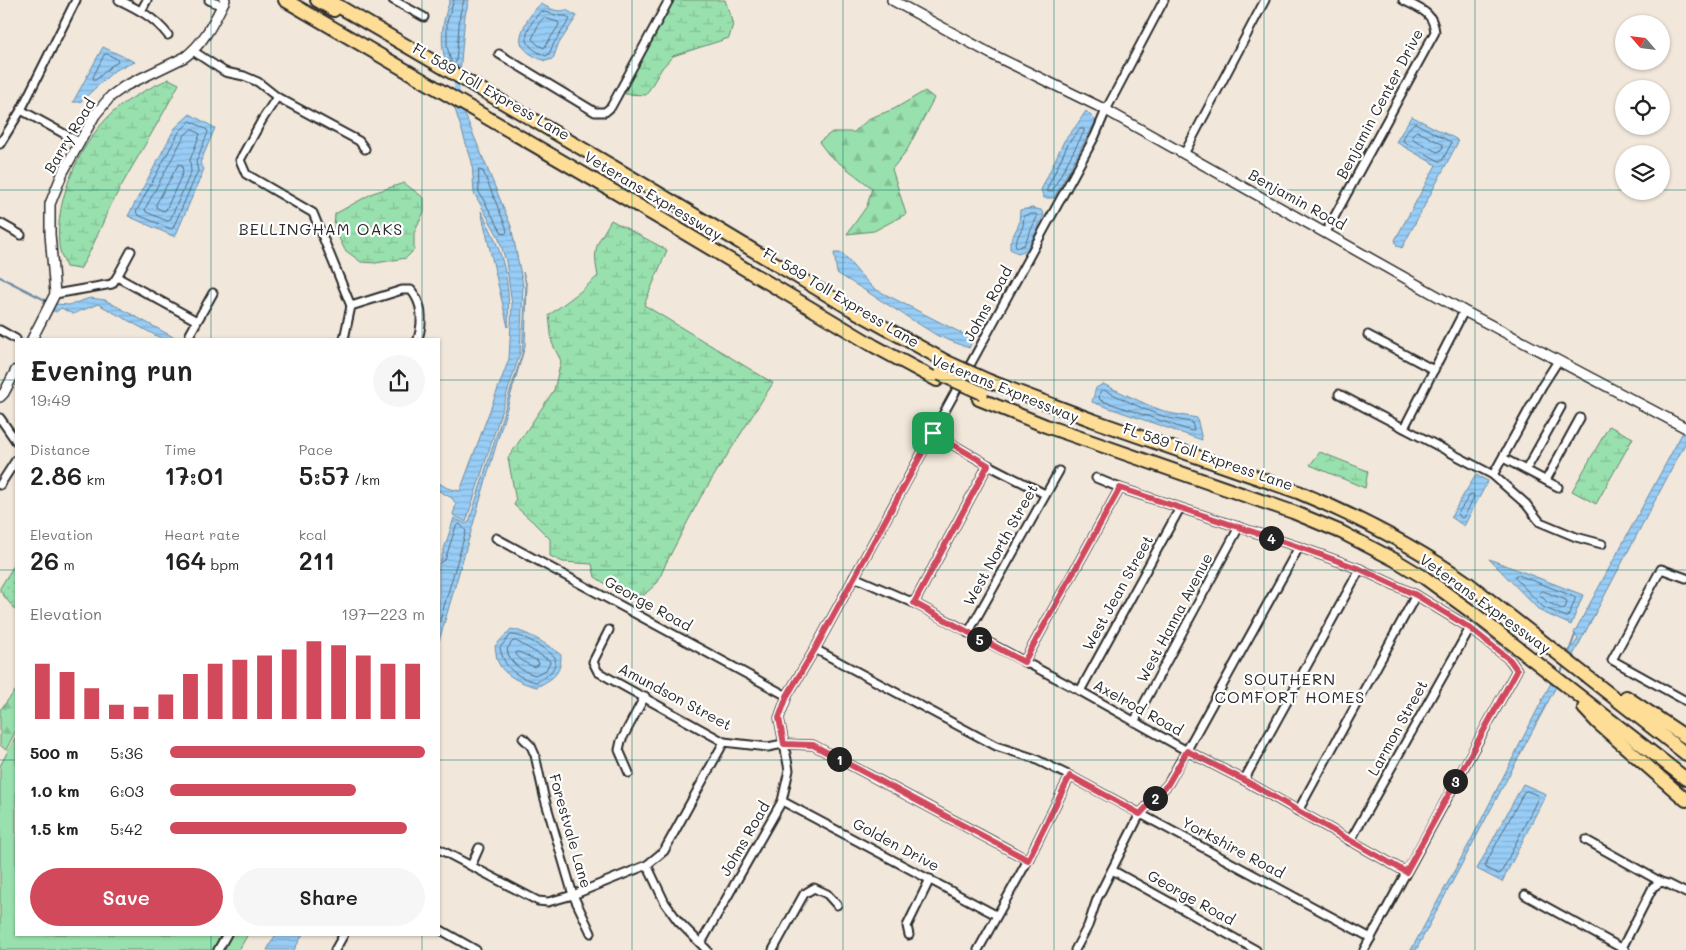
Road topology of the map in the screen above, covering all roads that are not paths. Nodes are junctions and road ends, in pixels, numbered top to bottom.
1 (76, 0) edge
2 (119, 0) edge
3 (147, 0) edge
4 (209, 0) edge
5 (285, 0) edge
6 (299, 0) edge
7 (317, 0) edge
8 (328, 0) edge
9 (393, 0) edge
10 (669, 0) edge
11 (892, 0) edge
12 (1164, 0) edge
13 (1266, 0) edge
14 (1403, 0) edge
15 (224, 3) edge
16 (141, 11) junction
17 (424, 17) dead end
18 (168, 35) dead end
19 (388, 36) junction
20 (193, 51) junction
21 (499, 54) dead end
22 (435, 83) junction
23 (276, 97) junction
24 (21, 110) junction
25 (1106, 110) junction
26 (79, 142) junction
27 (0, 144) edge
28 (365, 148) dead end
29 (1184, 154) junction
30 (0, 223) edge
31 (1326, 232) junction
32 (21, 235) dead end
33 (131, 251) dead end
34 (117, 277) junction
35 (212, 293) dead end
36 (55, 294) junction
37 (351, 306) junction
38 (1464, 311) junction
39 (197, 320) junction
40 (0, 330) edge
41 (190, 334) dead end
42 (1368, 335) dead end
43 (15, 338) edge
44 (33, 338) edge
45 (344, 338) edge
46 (418, 338) edge
47 (1558, 360) junction
48 (1434, 370) junction
49 (15, 374) edge
50 (1339, 394) dead end
51 (0, 397) edge
52 (1561, 407) dead end
53 (0, 418) edge
54 (1580, 418) dead end
55 (1404, 428) junction
56 (1686, 428) edge
57 (933, 433) junction
58 (15, 440) edge
59 (1503, 458) junction
60 (15, 462) edge
61 (988, 465) junction
62 (1526, 470) junction
63 (1059, 471) dead end
64 (1493, 475) junction
65 (1096, 478) dead end
66 (1546, 480) junction
67 (0, 485) edge
68 (1558, 487) dead end
69 (1120, 488) junction
70 (1046, 494) junction
71 (1180, 508) junction
72 (1240, 527) junction
73 (496, 538) dead end
74 (1602, 544) dead end
75 (1299, 547) junction
76 (1360, 569) junction
77 (854, 577) junction
78 (1686, 578) edge
79 (1416, 595) junction
80 (914, 603) junction
81 (1470, 628) junction
82 (609, 630) dead end
83 (968, 633) junction
84 (815, 649) junction
85 (1024, 662) junction
86 (1546, 665) junction
87 (1579, 669) junction
88 (1571, 687) junction
89 (1080, 692) junction
90 (645, 696) junction
91 (787, 696) junction
92 (1686, 701) edge
93 (1134, 722) junction
94 (1686, 737) edge
95 (523, 738) dead end
96 (724, 742) junction
97 (784, 744) junction
98 (1187, 751) junction
99 (1686, 754) edge
100 (1686, 770) edge
101 (629, 772) dead end
102 (1070, 776) junction
103 (1244, 780) junction
104 (1686, 780) edge
105 (1686, 800) edge
106 (782, 801) junction
107 (1298, 811) junction
108 (1140, 814) junction
109 (1586, 840) dead end
110 (1350, 841) junction
111 (479, 848) dead end
112 (440, 850) edge
113 (1028, 860) junction
114 (647, 865) junction
115 (471, 866) junction
116 (1112, 870) junction
117 (1406, 872) junction
118 (930, 879) junction
119 (1661, 882) junction
120 (1686, 893) edge
121 (573, 895) junction
122 (1525, 895) dead end
123 (836, 905) dead end
124 (996, 915) junction
125 (440, 930) edge
126 (591, 933) dead end
127 (909, 935) dead end
128 (226, 936) edge
129 (343, 936) edge
130 (1371, 938) junction
131 (701, 943) junction
132 (1624, 949) edge
133 (218, 950) edge
134 (336, 950) edge
135 (476, 950) edge
136 (707, 950) edge
137 (773, 950) edge
138 (978, 950) edge
139 (1075, 950) edge
140 (1256, 950) edge
141 (1364, 950) edge

1 - 24 street
2 - 16 street
3 - 16 street
4 - 15 street
5 - 22 highway, Veterans Expressway
6 - 22 highway, FL 589 Toll Express Lane
7 - 19 highway
8 - 19 highway, Veterans Expressway
9 - 17 street
10 - 21 street
11 - 25 street, Benjamin Road
12 - 25 street, Johns Road
13 - 29 street
14 - 31 street, Benjamin Center Drive
15 - 20 street, Barry Road
16 - 18 street
19 - 87 highway, Veterans Expressway, bridge
20 - 23 street
20 - 26 street, Barry Road
22 - 86 highway, Veterans Expressway
23 - 28 street
23 - 37 street
24 - 26 street
24 - 27 street
25 - 29 street, Benjamin Road
25 - 57 street, Johns Road
26 - 36 street, Barry Road
29 - 31 street, Benjamin Road
30 - 32 street
31 - 38 street, Benjamin Road
33 - 34 street
34 - 36 street
34 - 39 street
35 - 39 street
36 - 44 street
37 - 45 street
37 - 46 street
38 - 47 street, Benjamin Road
38 - 48 street
39 - 41 street
40 - 43 street
42 - 48 street
47 - 56 street, Benjamin Road
47 - 59 street
48 - 55 street
49 - 51 street
50 - 55 street
52 - 62 street
53 - 58 street
54 - 66 street
55 - 64 street
57 - 61 street
57 - 77 street, Johns Road
59 - 62 street
59 - 64 street
60 - 67 street
61 - 70 street
61 - 80 street
62 - 66 street
63 - 70 street, West North Street
64 - 74 street
65 - 69 street
66 - 68 street
69 - 71 street
69 - 85 street
70 - 83 street, West North Street
71 - 72 street
71 - 89 street, West Jean Street
72 - 75 street
72 - 93 street, West Hanna Avenue
73 - 91 street, George Road
75 - 76 street
75 - 98 street
76 - 79 street
76 - 103 street
77 - 80 street, Axelrod Road
77 - 84 street, Johns Road
78 - 92 street
79 - 81 street
79 - 107 street
80 - 83 street, Axelrod Road
81 - 110 street, Larmon Street
81 - 117 street
82 - 90 street, Amundson Street
83 - 85 street, Axelrod Road
84 - 91 street, Johns Road
84 - 102 street, Yorkshire Road
85 - 89 street, Axelrod Road
86 - 88 highway
86 - 88 highway, Veterans Expressway
87 - 94 highway
87 - 99 highway, Veterans Expressway
88 - 100 highway
88 - 104 highway
88 - 105 highway
89 - 93 street, Axelrod Road
90 - 96 street, Amundson Street
90 - 101 street
91 - 97 street, Johns Road
93 - 98 street, Axelrod Road
95 - 121 street, Forestvale Lane
96 - 97 street, Amundson Street
96 - 114 street
97 - 106 street, Johns Road
97 - 113 street, Amundson Street
98 - 103 street, Axelrod Road
98 - 108 street
102 - 108 street, Yorkshire Road
102 - 113 street
103 - 107 street, Axelrod Road
106 - 118 street, Golden Drive
106 - 131 street, Johns Road
107 - 110 street, Axelrod Road
108 - 116 street
108 - 130 street, Yorkshire Road
109 - 119 street
110 - 117 street, Axelrod Road
111 - 115 street
112 - 115 street
113 - 124 street
114 - 121 street
114 - 131 street
115 - 121 street
116 - 139 street
116 - 140 street, George Road
117 - 130 street
118 - 124 street, Golden Drive
118 - 127 street
119 - 120 street
119 - 132 street
121 - 126 street, Forestvale Lane
122 - 132 street
123 - 137 street
124 - 138 street
125 - 135 street
128 - 133 street
129 - 134 street
130 - 141 street
131 - 136 street

